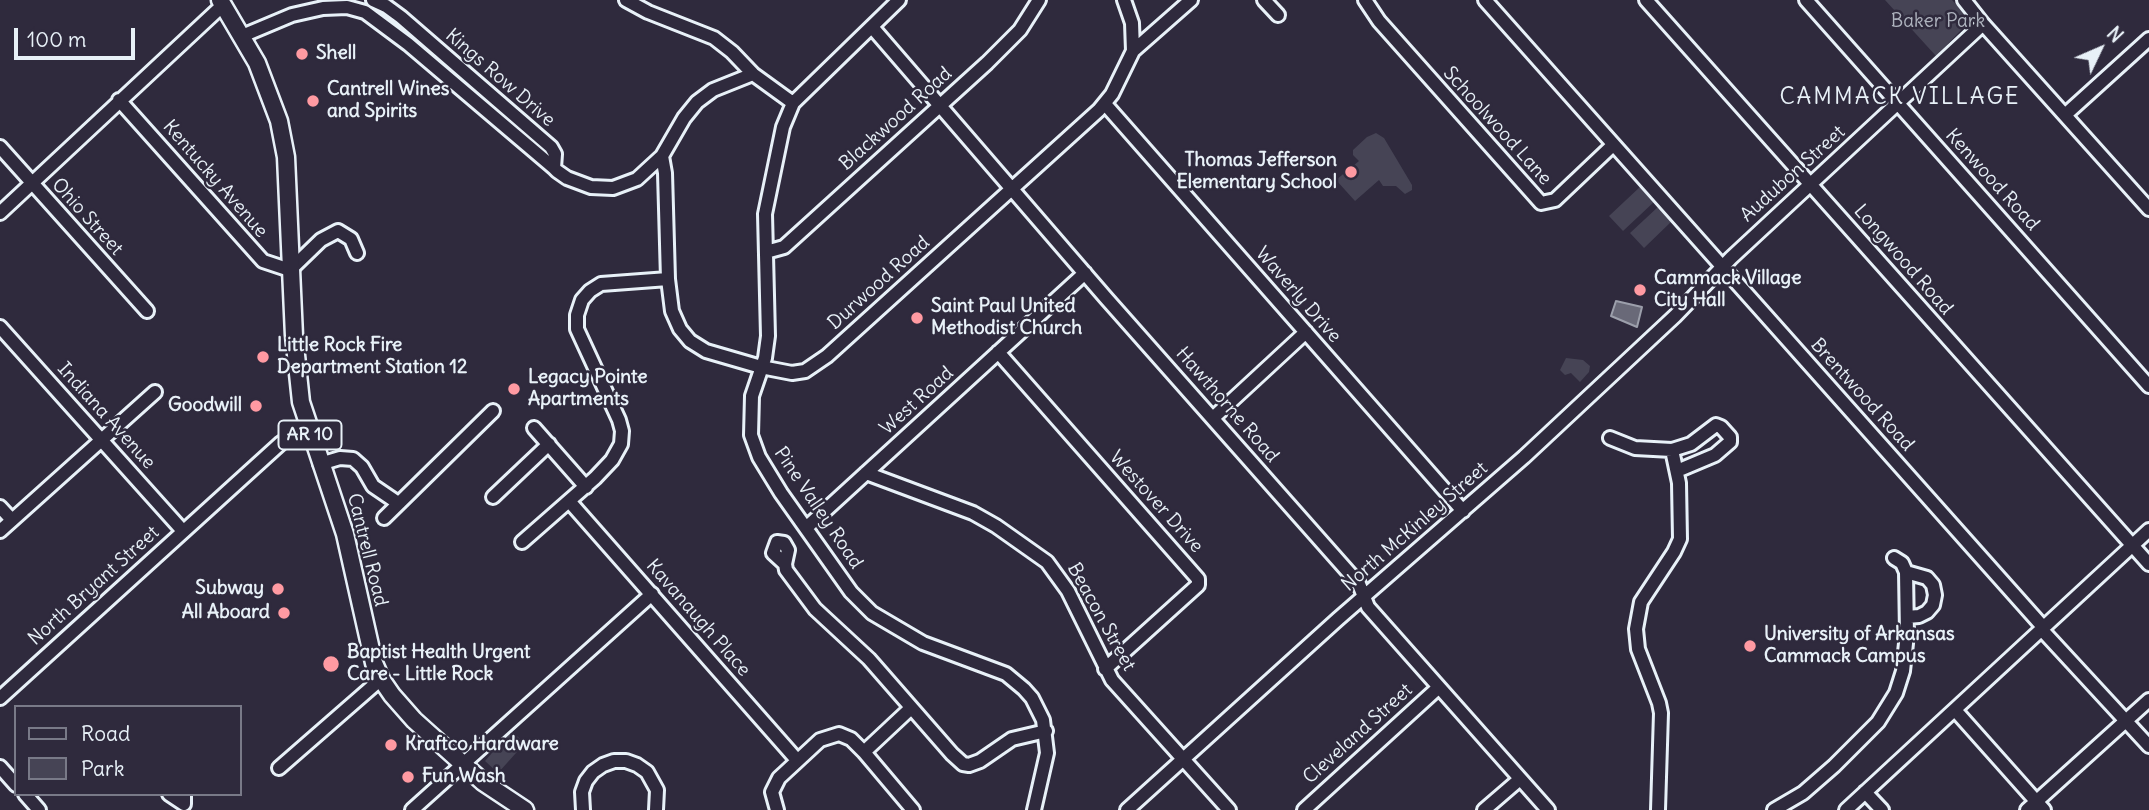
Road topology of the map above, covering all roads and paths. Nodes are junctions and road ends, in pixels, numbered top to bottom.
1 (373, 0) edge
2 (626, 0) edge
3 (899, 0) edge
4 (1039, 0) edge
5 (1124, 0) edge
6 (1191, 0) edge
7 (1264, 0) edge
8 (1365, 0) edge
9 (1485, 0) edge
10 (1646, 0) edge
11 (1806, 0) edge
12 (1964, 0) edge
13 (222, 2) edge
14 (351, 3) edge
15 (1278, 15) dead end
16 (1983, 24) junction
17 (872, 27) junction
18 (242, 36) junction
19 (2149, 39) edge
20 (1133, 51) junction
21 (753, 74) junction
22 (119, 100) junction
23 (793, 103) junction
24 (1899, 103) junction
25 (1105, 104) junction
26 (941, 105) junction
27 (2065, 115) junction
28 (1614, 145) junction
29 (0, 147) edge
30 (662, 156) junction
31 (554, 168) junction
32 (31, 183) junction
33 (1811, 184) junction
34 (1013, 187) junction
35 (2149, 209) edge
36 (0, 213) edge
37 (766, 252) junction
38 (357, 253) dead end
39 (1722, 267) junction
40 (290, 270) junction
41 (1085, 273) junction
42 (668, 279) junction
43 (147, 311) dead end
44 (0, 327) edge
45 (1306, 332) junction
46 (998, 352) junction
47 (761, 367) junction
48 (2149, 386) edge
49 (155, 392) dead end
50 (493, 411) dead end
51 (1213, 418) junction
52 (307, 426) junction
53 (534, 428) dead end
54 (1610, 438) dead end
55 (101, 440) junction
56 (549, 444) junction
57 (1672, 450) junction
58 (320, 464) junction
59 (1677, 471) junction
60 (866, 473) junction
61 (586, 487) junction
62 (494, 497) dead end
63 (569, 501) junction
64 (398, 503) junction
65 (0, 507) edge
66 (1462, 511) junction
67 (384, 517) dead end
68 (12, 520) junction
69 (806, 528) junction
70 (2149, 530) edge
71 (0, 531) edge
72 (183, 531) junction
73 (522, 542) dead end
74 (2132, 545) junction
75 (1894, 558) dead end
76 (785, 564) dead end
77 (2149, 564) edge
78 (1906, 572) junction
79 (652, 594) junction
80 (1365, 596) junction
81 (1907, 617) junction
82 (2043, 629) junction
83 (1105, 669) junction
84 (381, 679) junction
85 (1439, 687) junction
86 (0, 698) edge
87 (2149, 700) edge
88 (911, 708) junction
89 (1955, 710) junction
90 (2126, 721) junction
91 (1046, 730) junction
92 (2149, 746) edge
93 (864, 752) junction
94 (797, 760) junction
95 (1183, 760) junction
96 (463, 765) junction
97 (0, 767) edge
98 (279, 768) dead end
99 (1520, 779) junction
100 (14, 783) edge
101 (1865, 792) junction
102 (27, 796) edge
103 (507, 806) edge
104 (2036, 807) edge
105 (39, 810) edge
106 (412, 810) edge
107 (525, 810) edge
108 (583, 810) edge
109 (656, 810) edge
110 (777, 810) edge
111 (913, 810) edge
112 (1034, 810) edge
113 (1127, 810) edge
114 (1228, 810) edge
115 (1304, 810) edge
116 (1485, 810) edge
117 (1548, 810) edge
118 (1658, 810) edge
119 (1774, 810) edge
120 (1846, 810) edge
121 (1882, 810) edge

1 - 31 street, Kings Row Drive
2 - 21 street
3 - 17 street, Pine Valley Road
4 - 26 street, Blackwood Road
5 - 20 street
6 - 20 street, Durwood Road
7 - 15 street
8 - 28 street, Schoolwood Lane
9 - 28 street, Brentwood Road
10 - 33 street, Longwood Road
11 - 24 street, Kenwood Road
12 - 16 street
13 - 18 main road, Cantrell Road / AR 10
13 - 22 street
14 - 18 street
14 - 31 street
16 - 24 street, Audubon Street
16 - 27 street
17 - 23 street, Pine Valley Road
17 - 26 street, Hawthorne Road
18 - 40 main road, Cantrell Road / AR 10
19 - 27 street
20 - 25 street, Durwood Road
21 - 23 street
21 - 30 street
22 - 32 street
22 - 40 street, Kentucky Avenue
23 - 37 street, Pine Valley Road
24 - 33 street, Audubon Street
24 - 48 street, Kenwood Road
25 - 34 street, Durwood Road
25 - 45 street, Waverly Drive
26 - 34 street, Hawthorne Road
26 - 37 street, Blackwood Road
27 - 35 street
28 - 39 street, Brentwood Road
29 - 32 street, Ohio Street
30 - 31 street
30 - 42 street, Durwood Road
32 - 36 street
32 - 43 street, Ohio Street
33 - 39 street, Audubon Street
33 - 74 street, Longwood Road
34 - 41 street, Hawthorne Road
34 - 47 street, Durwood Road
37 - 47 street, Pine Valley Road
38 - 40 street
39 - 66 street, North McKinley Street
39 - 82 street, Brentwood Road
40 - 52 main road, Cantrell Road / AR 10
41 - 46 street, West Road
41 - 51 street, Hawthorne Road
42 - 47 street, Durwood Road
42 - 61 street
44 - 55 street, Indiana Avenue
45 - 51 street
45 - 66 street, Waverly Drive
46 - 60 street, West Road
46 - 83 street, Westover Drive
47 - 69 street, Pine Valley Road
49 - 55 street
50 - 64 street
51 - 80 street, Hawthorne Road
52 - 58 main road, Cantrell Road / AR 10
52 - 72 street, North Bryant Street
53 - 56 street
54 - 57 street
55 - 68 street
55 - 72 street, Indiana Avenue
56 - 61 street
56 - 62 street
57 - 59 street
57 - 59 street
58 - 64 street
58 - 84 main road, Cantrell Road / AR 10
59 - 118 street
60 - 69 street, West Road
60 - 83 street, Beacon Street
61 - 63 street
63 - 73 street
63 - 79 street, Kavanaugh Place
64 - 67 street
65 - 68 street
66 - 80 street, North McKinley Street
68 - 71 street
69 - 91 street, Pine Valley Road
70 - 74 street
72 - 86 street, North Bryant Street
74 - 77 street, Longwood Road
74 - 82 street
75 - 78 street
76 - 88 street
78 - 81 street
78 - 81 street
79 - 94 street, Kavanaugh Place
79 - 96 street
80 - 85 street, Hawthorne Road
80 - 95 street, North McKinley Street
81 - 119 street
82 - 89 street
82 - 90 street, Brentwood Road
83 - 95 street, Beacon Street
84 - 96 main road, Cantrell Road / AR 10
84 - 98 street
85 - 99 street, Hawthorne Road
85 - 115 street, Cleveland Street
87 - 90 street
88 - 91 street
88 - 93 street
89 - 101 street
89 - 104 street
90 - 92 street, Brentwood Road
90 - 104 street
91 - 112 street, Pine Valley Road
93 - 94 street
93 - 111 street
94 - 110 street
95 - 113 street, North McKinley Street
95 - 114 street, Beacon Street
96 - 103 main road, Cantrell Road / AR 10
96 - 106 street
97 - 100 street
99 - 116 street
99 - 117 street, Hawthorne Road
101 - 120 street
101 - 121 street
102 - 105 street
103 - 107 main road, Cantrell Road / AR 10
108 - 109 street

